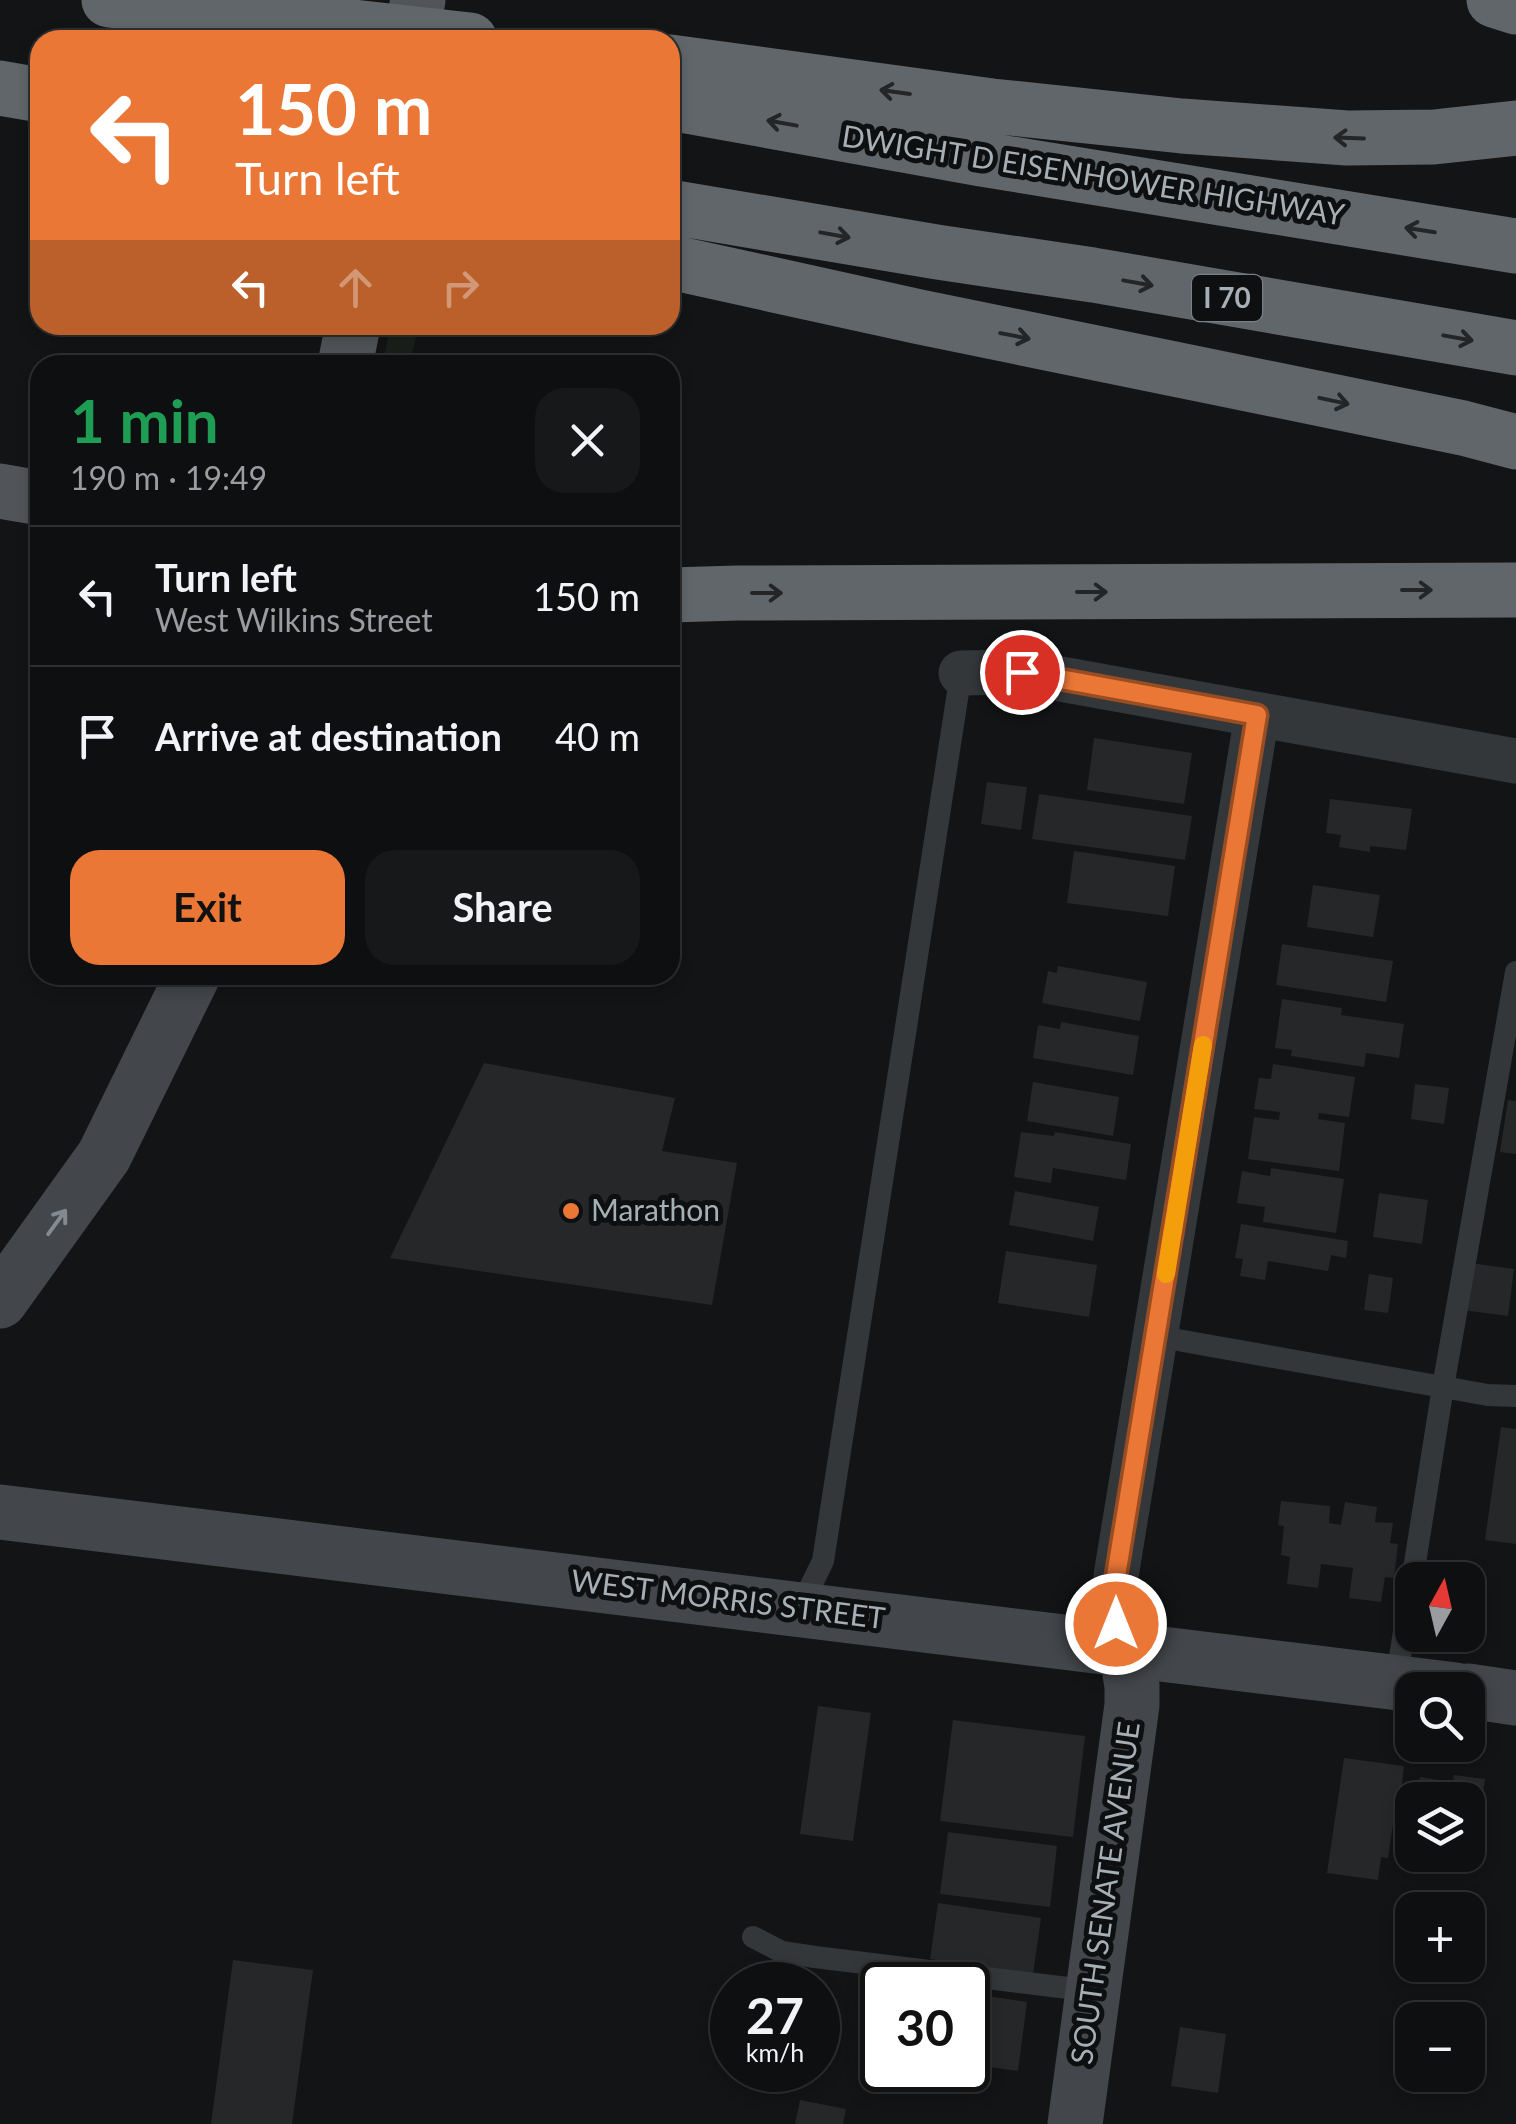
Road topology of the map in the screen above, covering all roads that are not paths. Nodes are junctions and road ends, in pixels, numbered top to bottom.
1 (94, 0) edge
2 (109, 0) edge
3 (418, 0) edge
4 (1494, 0) edge
5 (1516, 8) edge
6 (262, 30) edge
7 (380, 30) edge
8 (412, 30) edge
9 (680, 63) edge
10 (0, 88) edge
11 (30, 94) edge
12 (680, 105) edge
13 (1516, 128) edge
14 (680, 209) edge
15 (1516, 246) edge
16 (680, 264) edge
17 (1516, 348) edge
18 (1516, 442) edge
19 (0, 491) edge
20 (30, 496) edge
21 (1516, 590) edge
22 (680, 596) edge
23 (961, 673) joint
24 (1257, 715) junction
25 (1516, 761) edge
26 (1516, 972) edge
27 (188, 985) edge
28 (0, 1301) edge
29 (1155, 1336) junction
30 (1443, 1387) junction
31 (1516, 1396) edge
32 (0, 1512) edge
33 (800, 1609) junction
34 (1126, 1648) junction
35 (1398, 1672) edge
36 (1395, 1682) edge
37 (1485, 1694) edge
38 (1516, 1698) edge
39 (754, 1936) dead end
40 (1093, 1991) junction
41 (1075, 2124) edge

1 - 6 highway, bridge
2 - 7 highway, bridge
3 - 8 main road
4 - 5 highway
13 -> 9 highway
10 - 11 highway
15 -> 12 highway, DWIGHT D EISENHOWER HIGHWAY
14 -> 17 highway, I 70
16 -> 18 highway
19 - 20 main road
22 -> 21 highway
23 - 24 street
23 - 33 lane
24 - 25 street
24 - 29 street, SOUTH SENATE AVENUE
26 - 30 lane
28 -> 27 main road
29 - 30 lane
29 - 34 street, SOUTH SENATE AVENUE
30 - 31 lane
30 - 35 lane
32 - 33 main road, WEST MORRIS STREET
33 - 34 main road, WEST MORRIS STREET
34 - 36 main road, WEST MORRIS STREET
34 - 40 main road, SOUTH SENATE AVENUE
37 - 38 main road
39 - 40 lane
40 - 41 main road, SOUTH SENATE AVENUE

